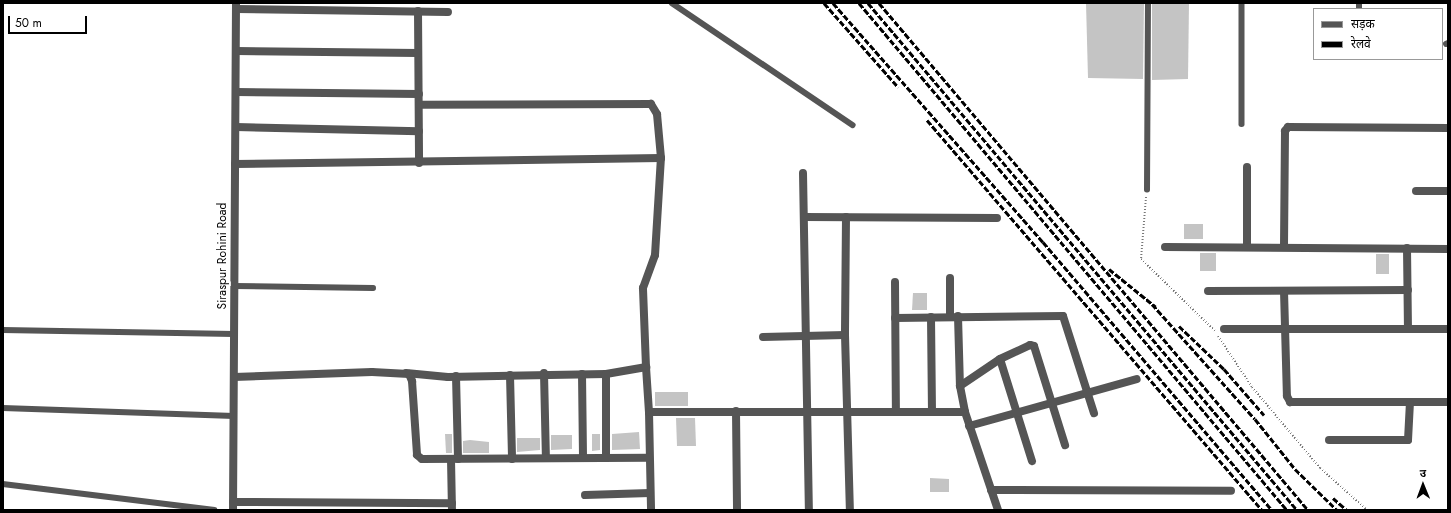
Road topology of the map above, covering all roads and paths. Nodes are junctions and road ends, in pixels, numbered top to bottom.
1 (672, 3) edge
2 (1148, 3) edge
3 (1242, 3) edge
4 (236, 6) edge
5 (418, 11) junction
6 (448, 12) dead end
7 (236, 51) junction
8 (418, 53) junction
9 (236, 92) junction
10 (419, 94) junction
11 (419, 105) junction
12 (1242, 124) dead end
13 (853, 125) dead end
14 (236, 127) junction
15 (1448, 128) edge
16 (419, 130) junction
17 (661, 158) junction
18 (419, 163) junction
19 (235, 164) junction
20 (1247, 167) dead end
21 (804, 172) dead end
22 (1146, 190) joint
23 (1416, 191) dead end
24 (1448, 191) edge
25 (804, 217) junction
26 (846, 218) junction
27 (997, 218) dead end
28 (1247, 246) junction
29 (1284, 246) junction
30 (1165, 247) dead end
31 (1407, 248) junction
32 (1448, 249) edge
33 (950, 278) dead end
34 (895, 282) dead end
35 (235, 286) junction
36 (373, 288) dead end
37 (1408, 290) junction
38 (1208, 291) dead end
39 (1284, 291) junction
40 (954, 316) junction
41 (931, 317) junction
42 (895, 318) junction
43 (1224, 329) dead end
44 (1284, 329) junction
45 (1408, 329) junction
46 (1448, 329) edge
47 (3, 330) edge
48 (234, 334) junction
49 (845, 335) junction
50 (805, 336) junction
51 (763, 337) dead end
52 (1000, 359) junction
53 (646, 367) junction
54 (406, 373) junction
55 (544, 373) junction
56 (582, 374) junction
57 (606, 374) junction
58 (510, 375) junction
59 (234, 376) junction
60 (456, 376) junction
61 (1137, 379) dead end
62 (960, 386) junction
63 (1088, 392) junction
64 (1448, 402) edge
65 (1052, 403) junction
66 (1410, 403) junction
67 (3, 408) edge
68 (736, 411) junction
69 (807, 411) junction
70 (649, 412) junction
71 (846, 412) junction
72 (896, 412) junction
73 (932, 412) junction
74 (965, 412) junction
75 (1018, 413) junction
76 (1094, 413) dead end
77 (234, 416) junction
78 (969, 426) junction
79 (1329, 440) dead end
80 (1065, 445) dead end
81 (512, 458) junction
82 (546, 458) junction
83 (583, 458) junction
84 (606, 458) junction
85 (650, 458) junction
86 (455, 459) junction
87 (1032, 461) dead end
88 (3, 484) edge
89 (991, 490) junction
90 (1231, 491) dead end
91 (650, 492) junction
92 (585, 495) dead end
93 (233, 506) edge
94 (362, 506) edge
95 (391, 506) edge
96 (423, 506) edge
97 (452, 506) edge
98 (214, 510) edge
99 (651, 510) edge
100 (737, 510) edge
101 (809, 510) edge
102 (850, 510) edge
103 (998, 510) edge
104 (1367, 510) edge

1 - 13 lane
2 - 22 lane
3 - 12 lane
4 - 5 street
4 - 7 street, Siraspur Rohini Road
5 - 6 street
5 - 8 street
7 - 8 street
7 - 9 street, Siraspur Rohini Road
8 - 10 street
9 - 10 street
9 - 14 street, Siraspur Rohini Road
10 - 11 street
11 - 16 street
11 - 17 street
14 - 16 street
14 - 19 street, Siraspur Rohini Road
15 - 29 street
16 - 18 street
17 - 18 street
17 - 53 street
18 - 19 street
19 - 35 street, Siraspur Rohini Road
20 - 28 street
21 - 25 street
22 - 104 path
23 - 24 street
25 - 26 street
25 - 50 street
26 - 27 street
26 - 49 street
28 - 29 street
28 - 30 street
29 - 31 street
31 - 32 street
31 - 37 street
33 - 40 street
34 - 42 street
35 - 36 lane
35 - 48 street, Siraspur Rohini Road
37 - 39 street
37 - 45 street
38 - 39 street
39 - 44 street
40 - 41 street
40 - 62 street
40 - 63 street
41 - 42 street
41 - 73 street
42 - 72 street
43 - 44 street
44 - 45 street
44 - 66 street
45 - 46 street
47 - 48 lane
48 - 59 street, Siraspur Rohini Road
49 - 50 street
49 - 71 street
50 - 51 street
50 - 69 street
52 - 62 street
52 - 65 street
52 - 75 street
53 - 57 street
53 - 70 street
54 - 59 street
54 - 60 street
54 - 86 street
55 - 56 street
55 - 58 street
55 - 82 street
56 - 57 street
56 - 83 street
57 - 84 street
58 - 60 street
58 - 81 street
59 - 77 street, Siraspur Rohini Road
60 - 86 street
61 - 63 street
62 - 74 street
63 - 65 street
63 - 76 street
64 - 66 street
65 - 75 street
65 - 80 street
66 - 79 street
67 - 77 lane
68 - 69 street
68 - 70 street
68 - 100 street
69 - 71 street
69 - 101 street
70 - 85 street
71 - 72 street
71 - 102 street
72 - 73 street
73 - 74 street
74 - 78 street
75 - 78 street
75 - 87 street
77 - 93 street, Siraspur Rohini Road
78 - 89 street
81 - 82 street
81 - 86 street
82 - 83 street
83 - 84 street
84 - 85 street
85 - 91 street
86 - 97 street
88 - 98 lane
89 - 90 street
89 - 103 street
91 - 92 street
91 - 99 street
93 - 94 street
94 - 95 street
95 - 96 street
96 - 97 street

